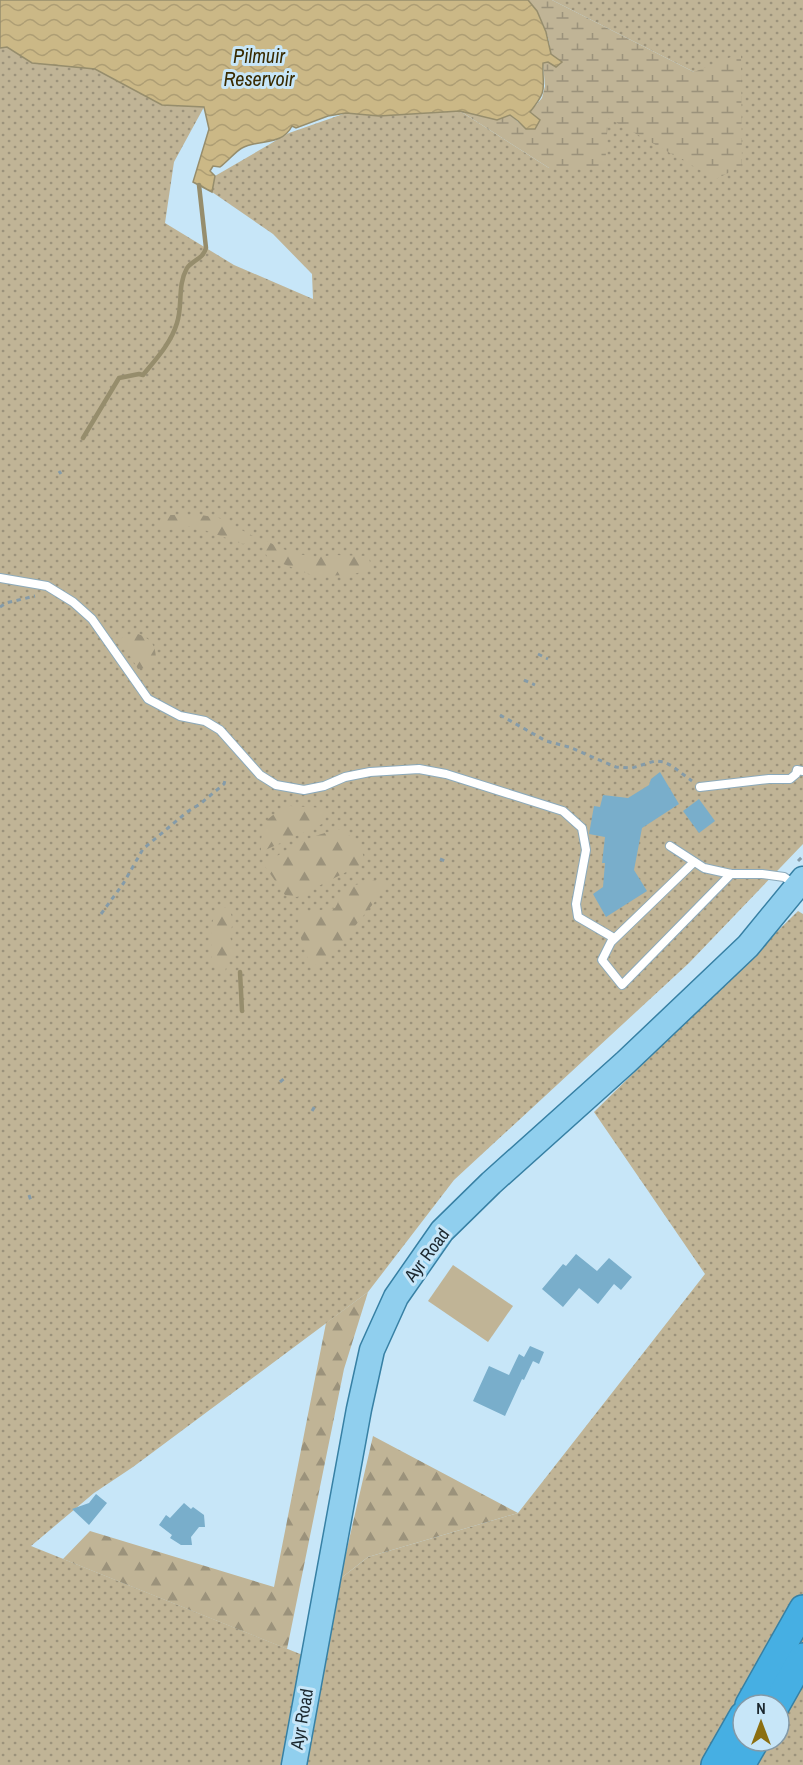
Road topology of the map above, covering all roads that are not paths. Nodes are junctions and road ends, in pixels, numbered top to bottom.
1 (0, 578) edge
2 (803, 771) edge
3 (697, 784) road end
4 (670, 846) dead end
5 (694, 862) junction
6 (731, 874) junction
7 (795, 881) edge
8 (614, 938) junction
9 (803, 1609) edge
10 (803, 1657) edge
11 (756, 1693) edge
12 (783, 1693) edge
13 (731, 1737) edge
14 (294, 1765) edge
15 (715, 1765) edge

1 - 8 lane
2 - 3 lane
4 - 5 lane
5 - 6 lane
5 - 8 lane
6 - 7 lane
6 - 8 lane
7 - 14 main road, Ayr Road
9 - 11 highway
10 - 12 highway
13 - 15 highway

